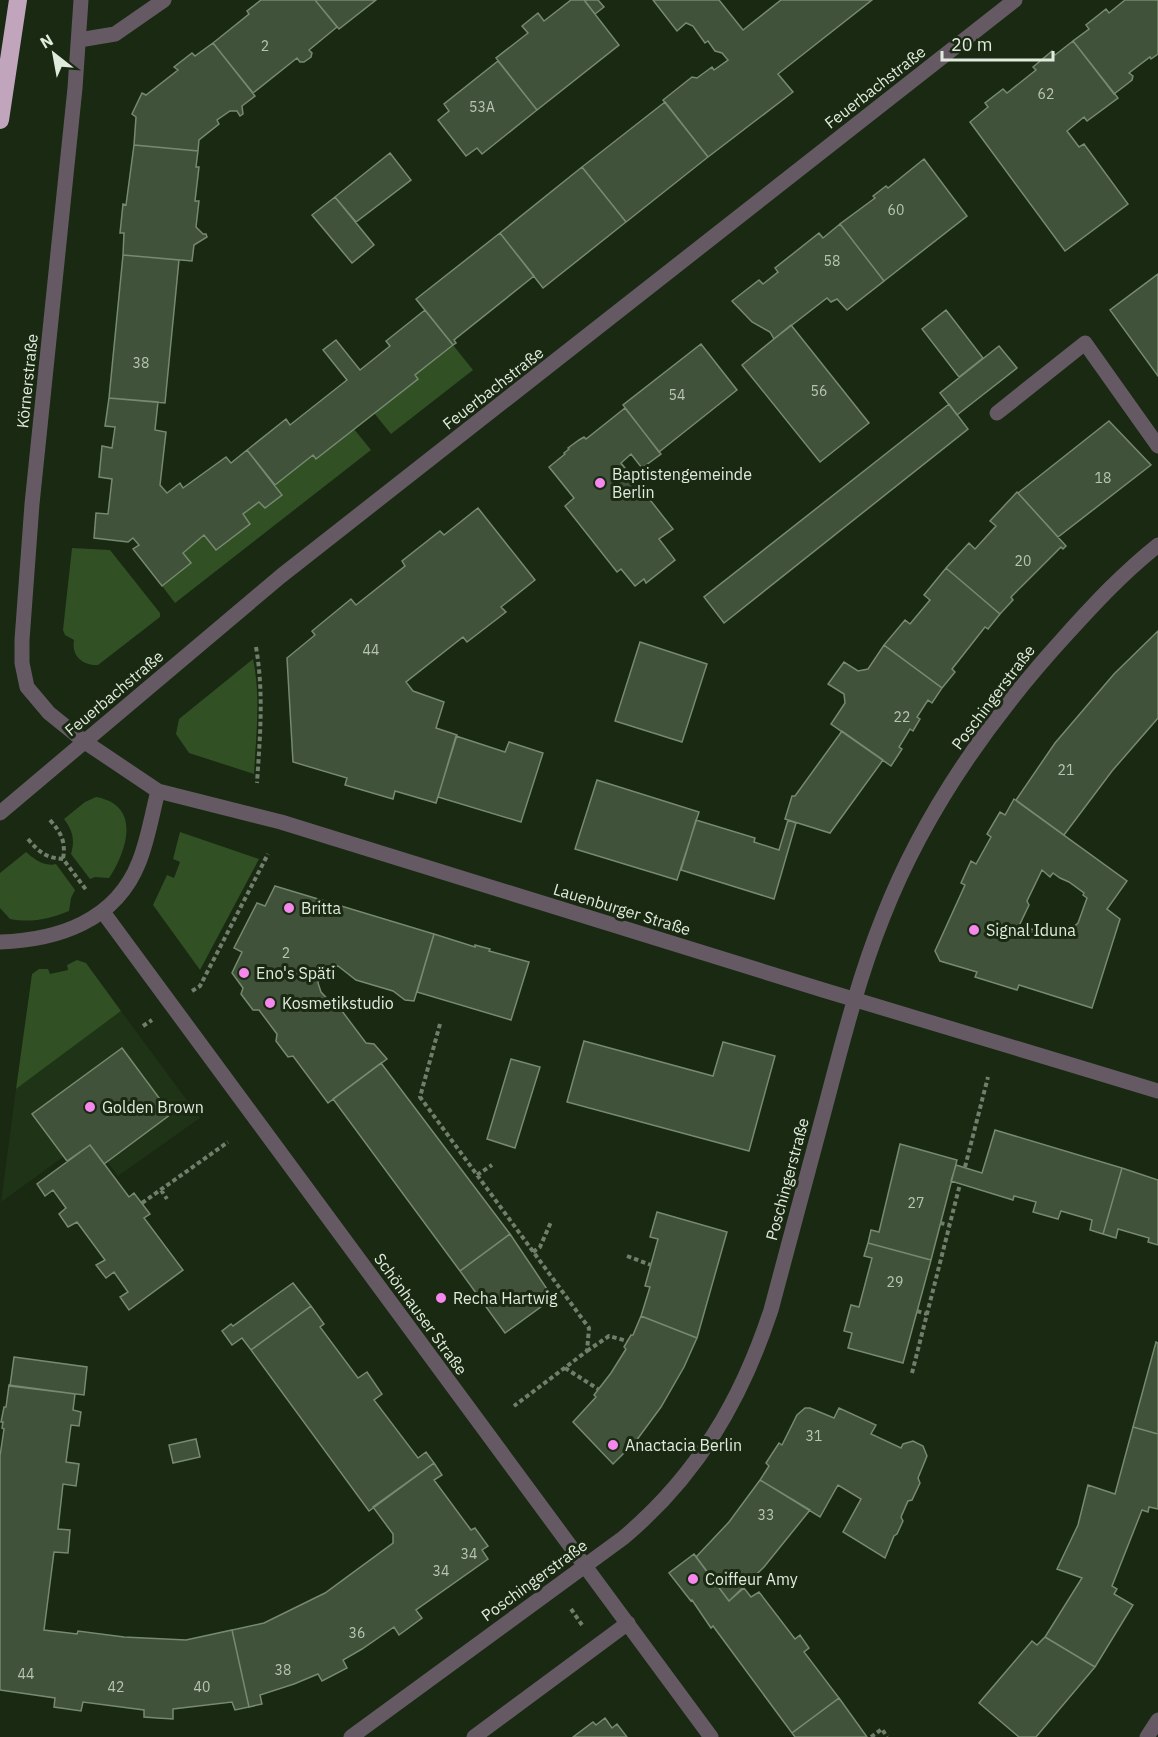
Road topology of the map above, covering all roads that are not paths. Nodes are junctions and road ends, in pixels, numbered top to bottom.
1 (18, 0) edge
2 (81, 0) edge
3 (164, 0) edge
4 (1015, 0) edge
5 (79, 40) junction
6 (0, 120) edge
7 (997, 412) dead end
8 (1158, 446) edge
9 (1158, 545) edge
10 (84, 742) junction
11 (158, 791) junction
12 (0, 813) edge
13 (103, 912) junction
14 (0, 942) edge
15 (855, 1000) junction
16 (1158, 1091) edge
17 (585, 1566) junction
18 (628, 1623) junction
19 (1158, 1720) edge
20 (351, 1737) edge
21 (474, 1737) edge
22 (711, 1737) edge
23 (1147, 1737) edge

1 - 6 highway
2 - 5 street, Körnerstraße
3 - 5 street
4 - 10 street, Feuerbachstraße
5 - 10 street, Körnerstraße
7 - 8 street
9 - 15 street, Poschingerstraße
10 - 11 street, Lauenburger Straße
10 - 12 street, Feuerbachstraße
11 - 13 street
11 - 15 street, Lauenburger Straße
13 - 14 street
13 - 17 street, Schönhauser Straße
15 - 16 street, Lauenburger Straße
15 - 17 street, Poschingerstraße
17 - 18 street, Schönhauser Straße
17 - 20 street, Poschingerstraße
18 - 21 street
18 - 22 street, Schönhauser Straße
19 - 23 street

